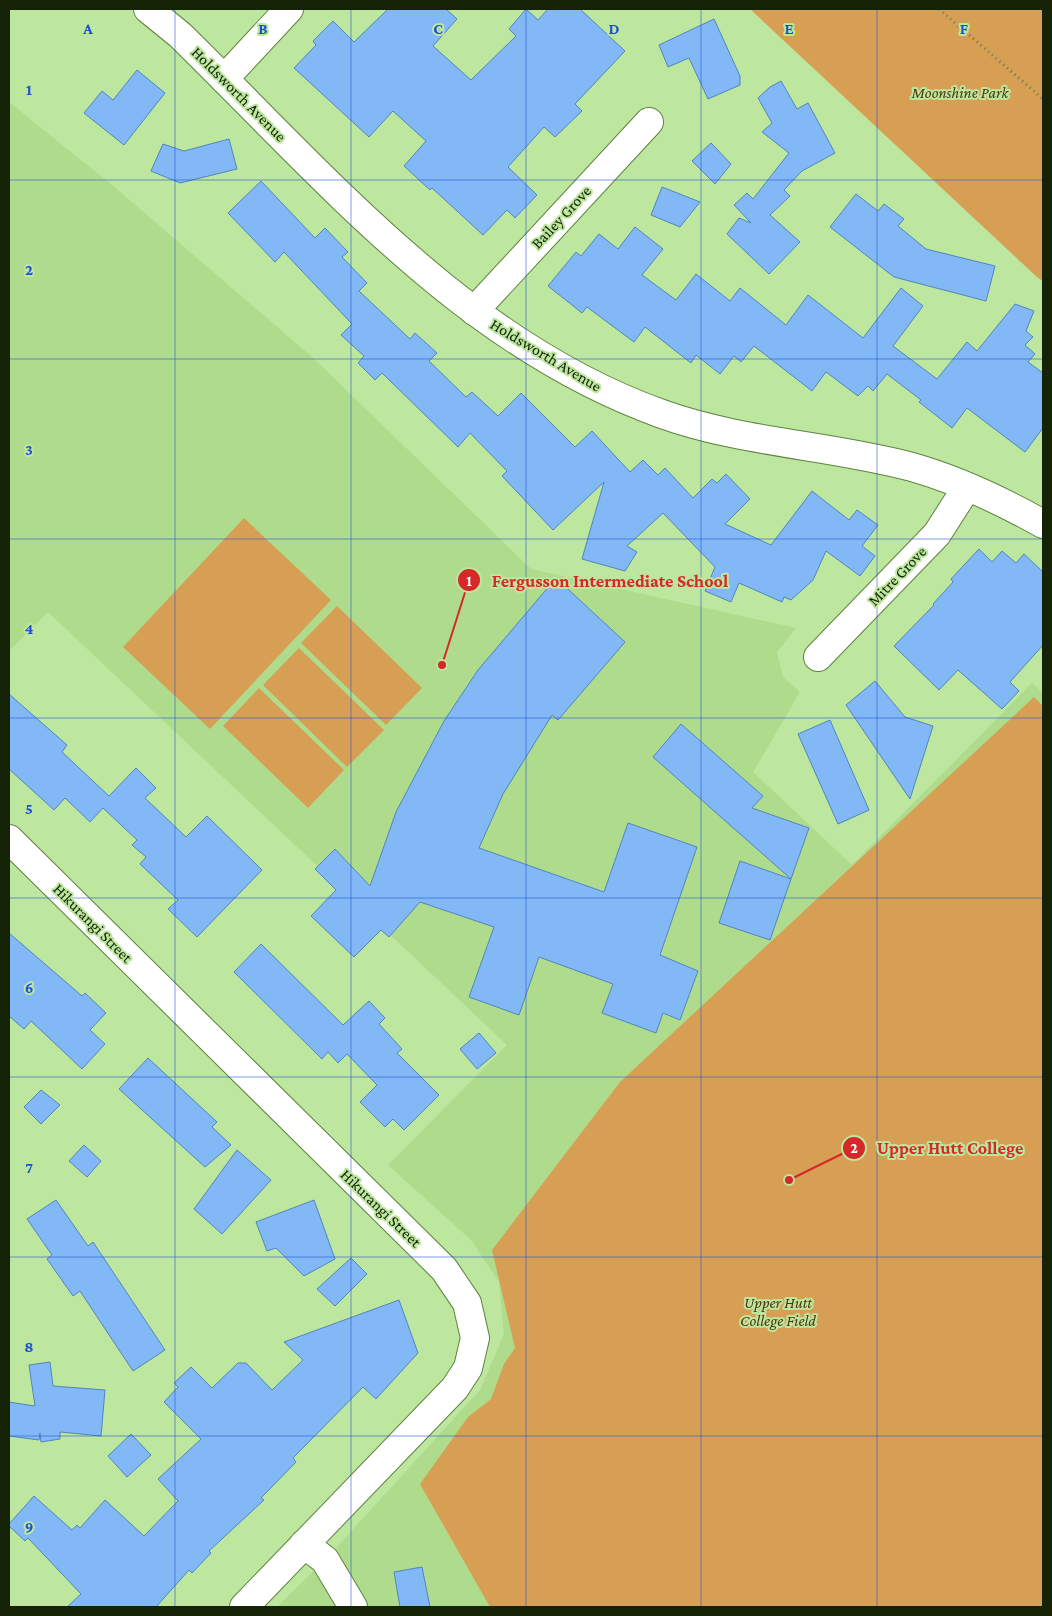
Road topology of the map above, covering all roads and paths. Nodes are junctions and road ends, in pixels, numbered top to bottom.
1 (148, 9) edge
2 (288, 9) edge
3 (939, 9) edge
4 (224, 79) junction
5 (1043, 99) edge
6 (649, 122) dead end
7 (474, 311) junction
8 (967, 487) junction
9 (1043, 524) edge
10 (818, 658) dead end
11 (9, 839) edge
12 (304, 1544) junction
13 (244, 1607) edge
14 (353, 1607) edge

1 - 4 street, Holdsworth Avenue
2 - 4 street
3 - 5 path
4 - 7 street, Holdsworth Avenue
6 - 7 street, Bailey Grove
7 - 8 street, Holdsworth Avenue
8 - 9 street, Holdsworth Avenue
8 - 10 street, Mitre Grove
11 - 12 street, Hikurangi Street
12 - 13 street, Hikurangi Street
12 - 14 street

